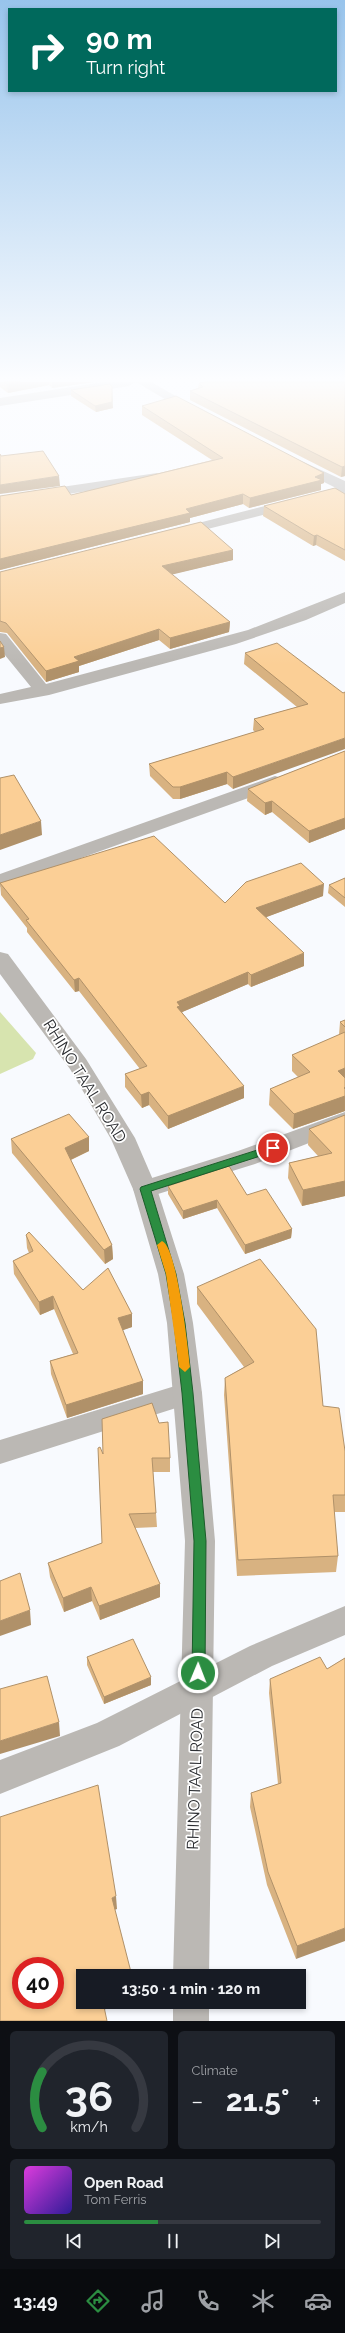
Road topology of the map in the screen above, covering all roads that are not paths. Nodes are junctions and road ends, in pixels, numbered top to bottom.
1 (157, 476) edge
2 (324, 476) edge
3 (345, 487) edge
4 (345, 490) edge
5 (0, 500) edge
6 (160, 537) edge
7 (345, 597) edge
8 (0, 638) edge
9 (43, 691) junction
10 (0, 699) edge
11 (295, 774) edge
12 (0, 881) edge
13 (0, 958) edge
14 (345, 1120) edge
15 (145, 1189) junction
16 (188, 1393) junction
17 (0, 1452) edge
18 (345, 1620) edge
19 (198, 1687) junction
20 (0, 1777) edge
21 (191, 1969) edge
22 (191, 2009) edge
23 (191, 2021) edge

1 - 5 street
2 - 3 street
4 - 6 street
7 - 9 street
8 - 9 street
9 - 10 street
11 - 12 street
13 - 15 street, RHINO TAAL ROAD
14 - 15 street
15 - 16 street, RHINO TAAL ROAD
16 - 17 street
16 - 19 street, RHINO TAAL ROAD
18 - 19 street
19 - 20 street
19 - 21 street, RHINO TAAL ROAD
22 - 23 street

